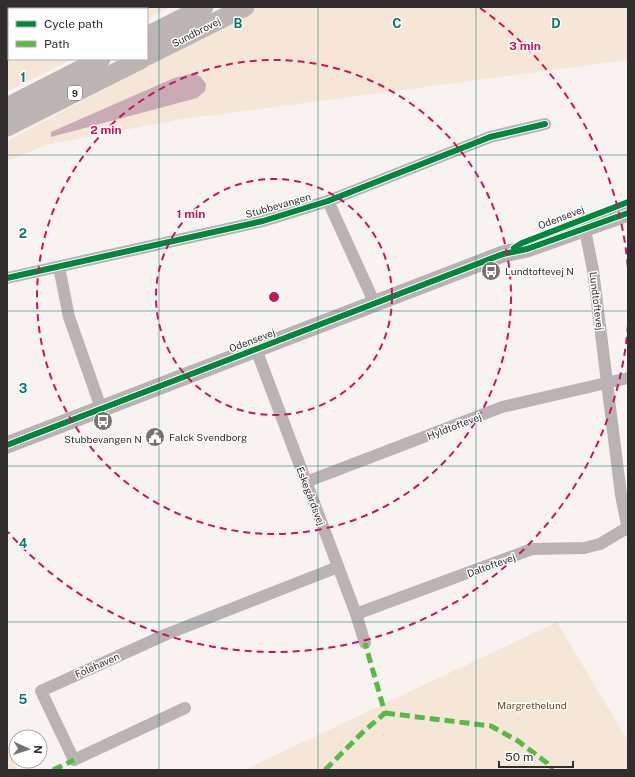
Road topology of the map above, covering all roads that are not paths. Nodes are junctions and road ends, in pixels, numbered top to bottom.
1 (184, 7) edge
2 (204, 7) edge
3 (245, 7) edge
4 (148, 27) edge
5 (148, 35) edge
6 (148, 56) edge
7 (92, 60) edge
8 (99, 60) edge
9 (140, 60) edge
10 (46, 87) junction
11 (7, 107) edge
12 (545, 124) dead end
13 (7, 127) edge
14 (328, 201) junction
15 (628, 202) edge
16 (628, 213) edge
17 (584, 224) junction
18 (59, 267) junction
19 (7, 278) edge
20 (375, 304) junction
21 (256, 349) junction
22 (628, 378) edge
23 (607, 383) junction
24 (101, 408) junction
25 (7, 444) edge
26 (306, 482) junction
27 (625, 495) edge
28 (628, 529) edge
29 (338, 567) junction
30 (356, 614) junction
31 (365, 643) dead end
32 (184, 708) dead end

1 - 4 main road
2 - 5 main road, Sundbrovej
3 - 6 main road, Sundbrovej
7 - 10 main road
8 - 10 main road, 9
9 - 13 main road, 9
10 - 11 main road, 9
12 - 14 street, Stubbevangen
14 - 18 street, Stubbevangen
14 - 20 street
15 - 17 street, Odensevej
16 - 17 street, Odensevej
17 - 20 street, Odensevej
17 - 23 street, Lundtoftevej
18 - 19 street, Stubbevangen
18 - 24 street
20 - 21 street, Odensevej
21 - 24 street, Odensevej
21 - 26 street, Eskegårdsvej
22 - 23 street
23 - 26 street, Hyldtoftevej
23 - 27 street, Lundtoftevej
24 - 25 street, Odensevej
26 - 29 street, Eskegårdsvej
27 - 28 street, Lundtoftevej
28 - 30 street, Daltoftevej
29 - 30 street, Eskegårdsvej
29 - 32 street, Folehaven
30 - 31 street, Eskegårdsvej

